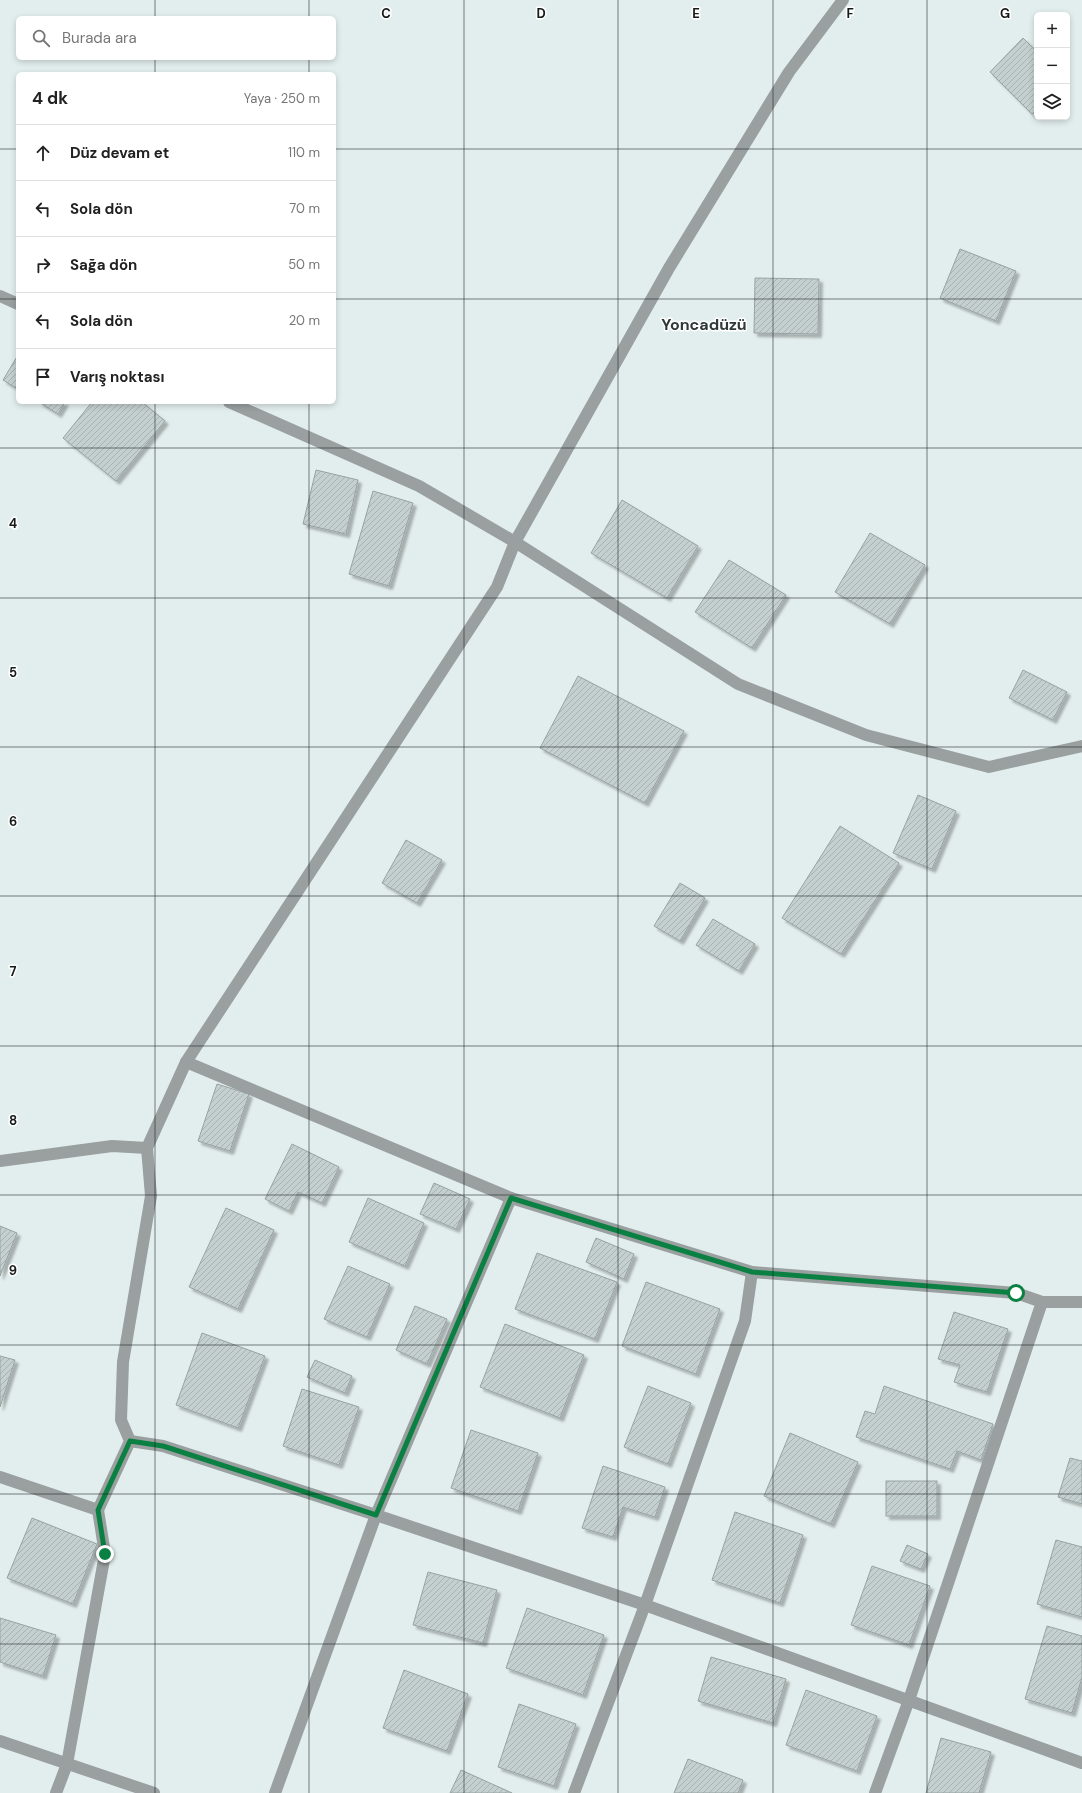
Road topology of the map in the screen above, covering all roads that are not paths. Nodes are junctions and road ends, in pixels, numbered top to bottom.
1 (843, 0) edge
2 (0, 296) edge
3 (16, 303) edge
4 (234, 404) edge
5 (515, 542) junction
6 (1082, 746) edge
7 (186, 1062) junction
8 (147, 1148) junction
9 (0, 1161) edge
10 (511, 1198) junction
11 (752, 1272) junction
12 (1042, 1302) junction
13 (1082, 1302) edge
14 (130, 1441) junction
15 (0, 1477) edge
16 (98, 1510) junction
17 (376, 1515) junction
18 (645, 1605) junction
19 (909, 1700) junction
20 (0, 1741) edge
21 (1082, 1763) edge
22 (67, 1764) junction
23 (56, 1793) edge
24 (154, 1793) edge
25 (276, 1793) edge
26 (574, 1793) edge
27 (875, 1793) edge

1 - 5 street
2 - 3 street
4 - 5 street
5 - 6 street
5 - 7 street
7 - 8 street
7 - 10 street
8 - 9 street
8 - 14 street
10 - 11 street
10 - 17 street
11 - 12 street
11 - 18 street
12 - 13 street
12 - 19 street
14 - 16 street
14 - 17 street
15 - 16 street
16 - 22 street
17 - 18 street
17 - 25 street
18 - 19 street
18 - 26 street
19 - 21 street
19 - 27 street
20 - 22 street
22 - 23 street
22 - 24 street

